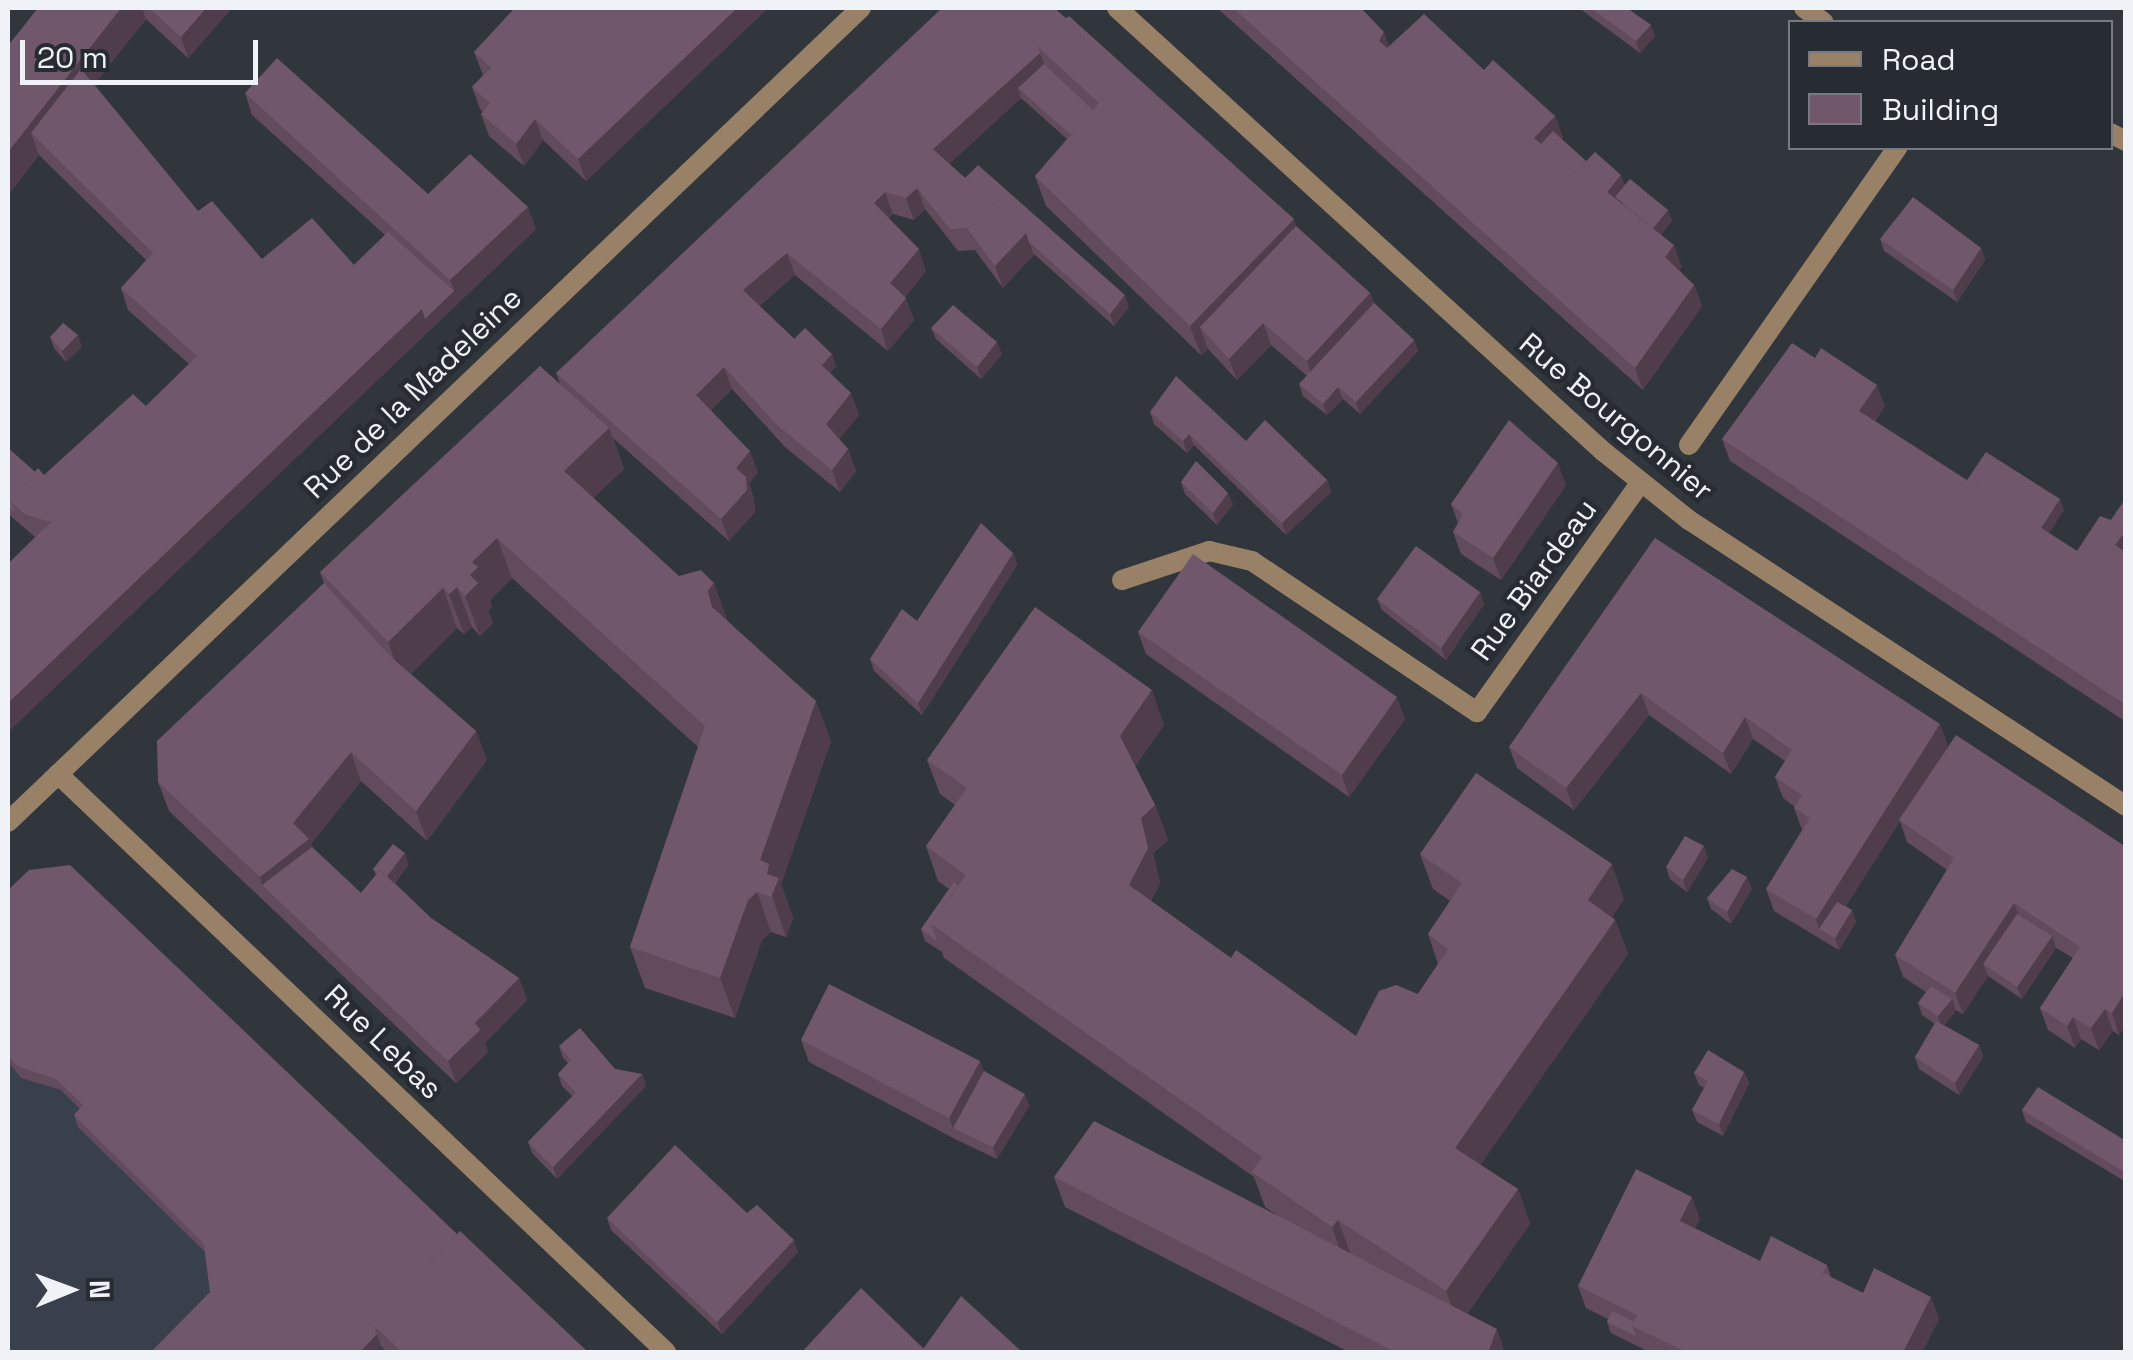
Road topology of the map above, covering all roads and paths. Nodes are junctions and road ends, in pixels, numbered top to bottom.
1 (860, 8) edge
2 (1117, 8) edge
3 (1895, 150) edge
4 (1689, 445) dead end
5 (1641, 482) junction
6 (1122, 580) dead end
7 (58, 774) junction
8 (2126, 806) edge
9 (8, 822) edge
10 (666, 1352) edge

1 - 7 street, Rue de la Madeleine
2 - 5 street, Rue Bourgonnier
3 - 4 street
5 - 6 street, Rue Biardeau
5 - 8 street, Rue Bourgonnier
7 - 9 street, Rue de la Madeleine
7 - 10 street, Rue Lebas

